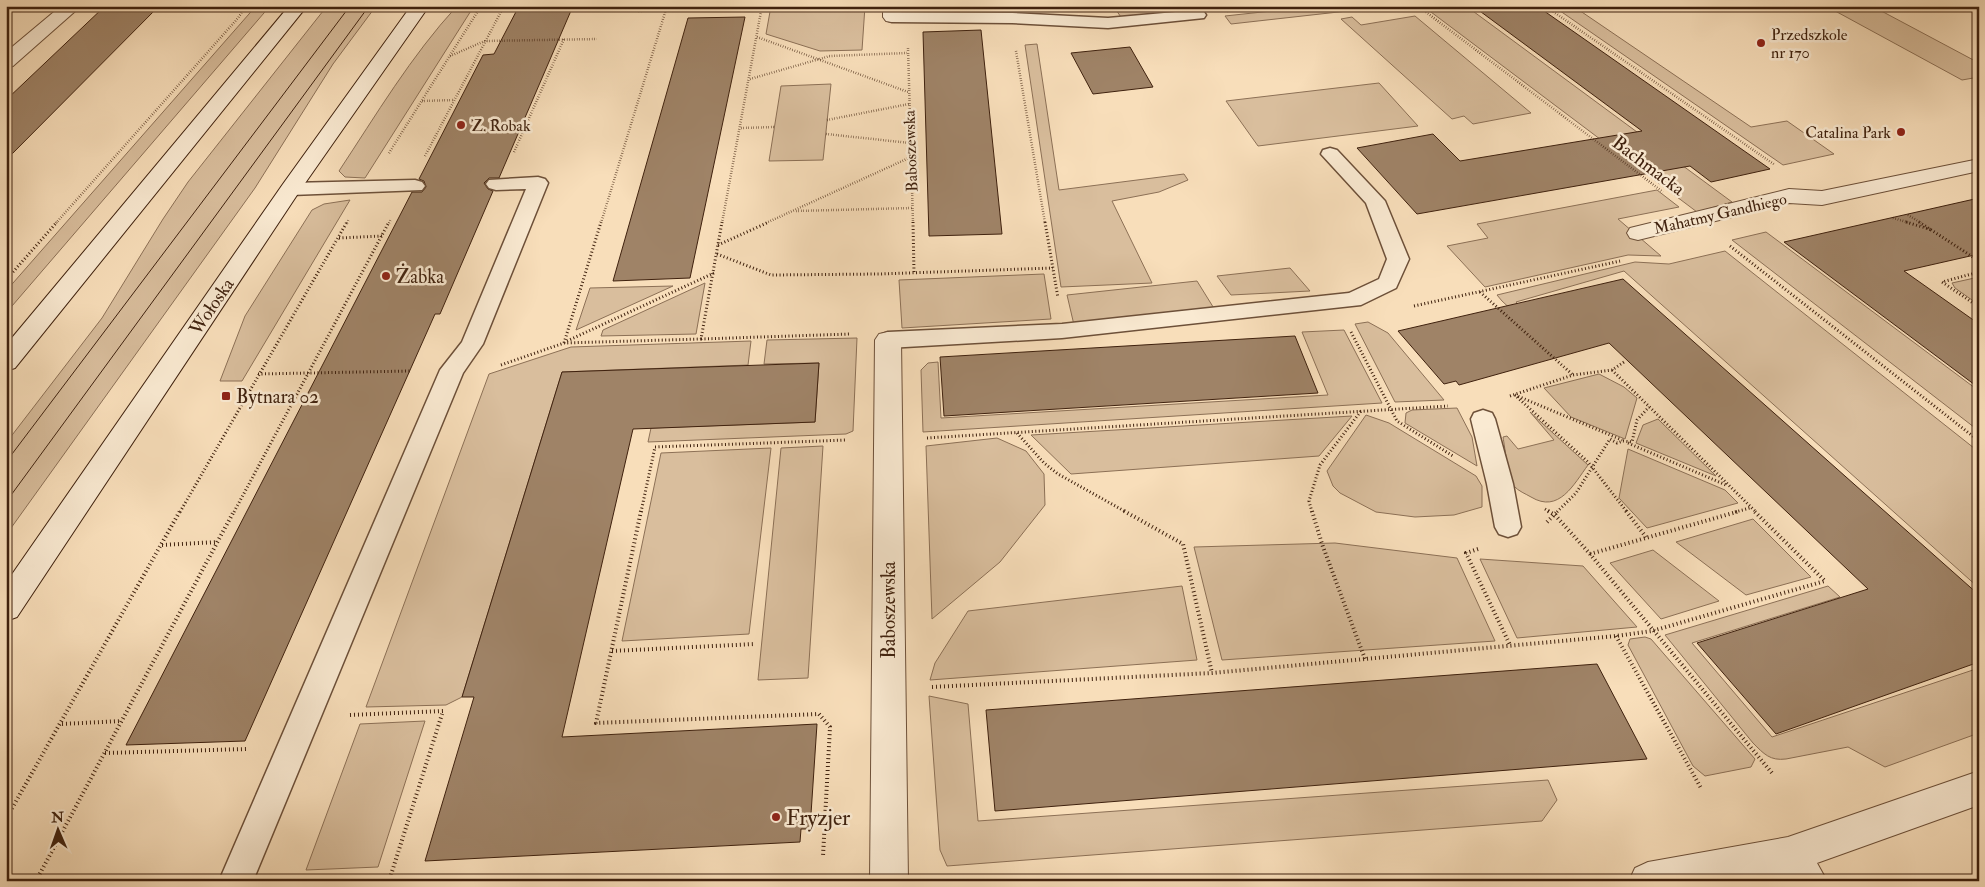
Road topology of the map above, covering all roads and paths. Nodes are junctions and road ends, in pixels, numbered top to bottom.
1 (72, 6) edge
2 (246, 6) edge
3 (298, 6) edge
4 (420, 6) edge
5 (481, 6) edge
6 (641, 6) edge
7 (667, 6) edge
8 (762, 6) edge
9 (1278, 6) edge
10 (1418, 6) edge
11 (1545, 6) edge
12 (666, 10) junction
13 (892, 12) edge
14 (1198, 15) joint
15 (1012, 18) junction
16 (757, 37) junction
17 (597, 38) dead end
18 (908, 45) dead end
19 (908, 53) junction
20 (450, 56) junction
21 (816, 60) junction
22 (6, 62) edge
23 (750, 79) junction
24 (908, 92) junction
25 (454, 100) dead end
26 (421, 101) junction
27 (908, 104) junction
28 (827, 120) dead end
29 (775, 127) dead end
30 (740, 128) junction
31 (826, 134) dead end
32 (910, 143) junction
33 (1330, 154) dead end
34 (911, 157) junction
35 (1979, 166) edge
36 (496, 184) dead end
37 (415, 186) dead end
38 (367, 187) junction
39 (291, 189) junction
40 (1822, 198) junction
41 (912, 208) junction
42 (792, 211) junction
43 (1903, 211) dead end
44 (1695, 218) junction
45 (1638, 233) dead end
46 (382, 236) dead end
47 (338, 238) junction
48 (718, 245) junction
49 (717, 254) junction
50 (1622, 260) dead end
51 (1979, 261) edge
52 (714, 272) junction
53 (914, 272) junction
54 (1979, 272) edge
55 (6, 280) edge
56 (1479, 292) junction
57 (1979, 307) edge
58 (1405, 308) dead end
59 (1350, 330) dead end
60 (853, 334) dead end
61 (701, 338) junction
62 (888, 340) joint
63 (564, 343) junction
64 (6, 362) edge
65 (1624, 362) dead end
66 (452, 370) junction
67 (1612, 370) junction
68 (310, 373) junction
69 (258, 374) junction
70 (1573, 376) junction
71 (1515, 394) junction
72 (1506, 396) dead end
73 (1454, 406) dead end
74 (1649, 407) junction
75 (1390, 408) junction
76 (1361, 410) junction
77 (1483, 419) dead end
78 (1017, 432) junction
79 (926, 438) dead end
80 (852, 440) dead end
81 (1623, 441) junction
82 (1979, 441) edge
83 (1593, 468) junction
84 (1729, 486) junction
85 (1750, 508) junction
86 (1555, 515) dead end
87 (1508, 527) dead end
88 (1646, 537) junction
89 (218, 542) junction
90 (162, 545) junction
91 (1466, 553) dead end
92 (1590, 554) dead end
93 (6, 608) edge
94 (1652, 631) junction
95 (1616, 636) junction
96 (755, 644) dead end
97 (1510, 645) junction
98 (612, 651) junction
99 (1365, 659) junction
100 (1212, 672) junction
101 (930, 687) dead end
102 (306, 717) junction
103 (122, 721) junction
104 (61, 724) junction
105 (254, 749) dead end
106 (105, 753) junction
107 (1772, 773) dead end
108 (1701, 788) dead end
109 (1979, 788) edge
110 (6, 820) edge
111 (823, 856) dead end
112 (1798, 868) edge
113 (36, 881) edge
114 (236, 881) edge
115 (389, 881) edge
116 (888, 881) edge
117 (1648, 881) edge

1 - 22 main road
2 - 55 path
3 - 64 main road
4 - 39 main road, Wołoska
5 - 20 path
6 - 12 path
7 - 12 path
8 - 16 path
9 - 14 path
10 - 44 path, Bachmacka
11 - 40 path
12 - 63 path
13 - 15 lane
14 - 15 lane
15 - 53 path
16 - 21 path
16 - 23 path
17 - 20 path
18 - 19 path, Baboszewska
19 - 21 path
19 - 24 path, Baboszewska
20 - 26 path
21 - 23 path
21 - 24 path
23 - 30 path
24 - 27 path, Baboszewska
25 - 26 path
26 - 38 path
27 - 28 path
27 - 32 path, Baboszewska
29 - 30 path
30 - 48 path
31 - 32 path
32 - 34 path, Baboszewska
33 - 62 lane
34 - 41 path, Baboszewska
34 - 42 path
35 - 40 main road, Mahatmy Gandhiego
36 - 66 lane
37 - 38 lane
38 - 39 lane
38 - 47 path
39 - 93 main road, Wołoska
40 - 44 main road, Mahatmy Gandhiego
41 - 42 path
41 - 53 path, Baboszewska
42 - 48 path
43 - 51 path
44 - 45 main road, Mahatmy Gandhiego
44 - 82 path, Bachmacka
46 - 47 path
47 - 69 path
48 - 49 path
49 - 52 path
49 - 53 path
50 - 56 path
52 - 61 path
52 - 63 path
54 - 57 path
56 - 58 path
56 - 70 path
59 - 75 path
60 - 61 path
61 - 63 path
62 - 116 main road, Baboszewska
63 - 66 path
65 - 67 path
66 - 68 path
66 - 102 lane
67 - 70 path
67 - 74 path
68 - 69 path
68 - 89 path
69 - 90 path
70 - 71 path
71 - 72 path
71 - 81 path
71 - 83 path
73 - 75 path
74 - 81 path
74 - 84 path
75 - 76 path
76 - 78 path
76 - 99 path
77 - 87 lane
78 - 79 path
78 - 100 path
80 - 98 path
81 - 83 path
81 - 84 path
83 - 86 path
83 - 88 path
84 - 85 path
85 - 88 path
85 - 94 path
88 - 92 path
89 - 90 path
89 - 103 path
90 - 104 path
91 - 97 path
94 - 95 path
94 - 107 path
95 - 97 path
95 - 108 path
96 - 98 path
97 - 99 path
98 - 111 path
99 - 100 path
100 - 101 path
102 - 114 lane
102 - 115 path
103 - 104 path
103 - 106 path
104 - 110 path
105 - 106 path
106 - 113 path
109 - 112 main road
112 - 117 main road

